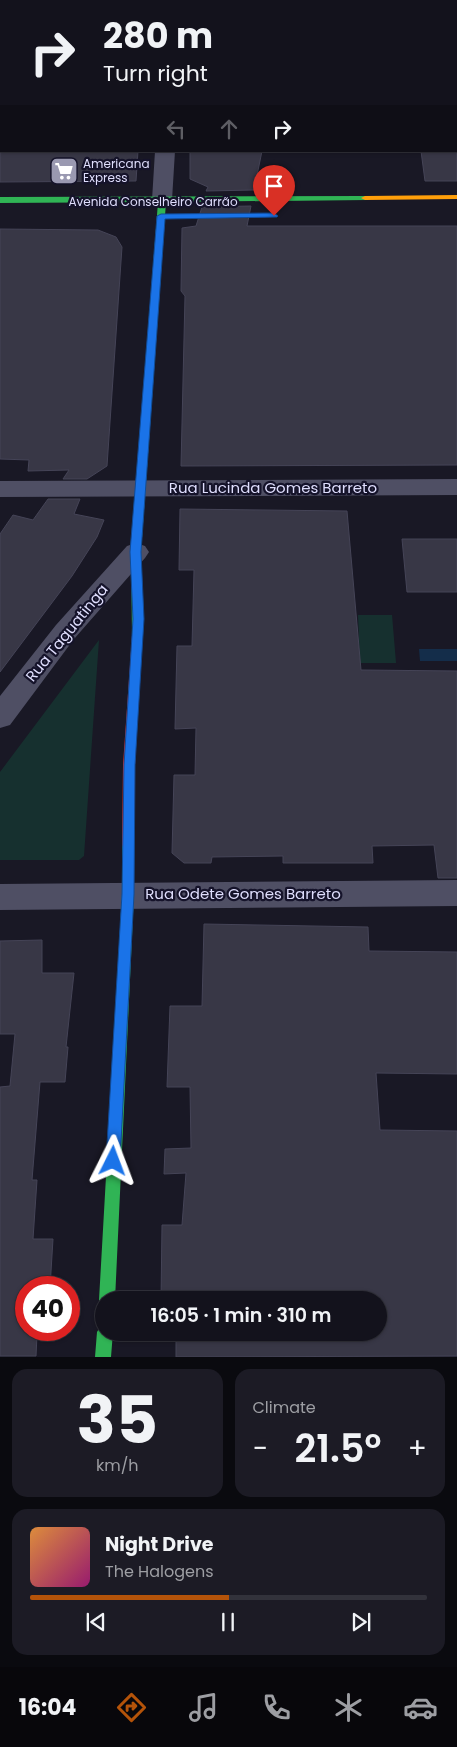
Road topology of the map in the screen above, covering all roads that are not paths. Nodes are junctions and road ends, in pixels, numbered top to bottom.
1 (165, 152) edge
2 (457, 197) edge
3 (0, 200) edge
4 (162, 212) junction
5 (457, 487) edge
6 (140, 488) junction
7 (0, 489) edge
8 (136, 552) junction
9 (0, 717) edge
10 (128, 894) junction
11 (457, 894) edge
12 (0, 897) edge
13 (107, 1291) edge
14 (105, 1341) edge
15 (104, 1357) edge

1 - 4 street
2 - 4 street, Avenida Conselheiro Carrão
3 - 4 street, Avenida Conselheiro Carrão
4 - 6 street
5 - 6 street, Rua Lucinda Gomes Barreto
6 - 7 street, Rua Lucinda Gomes Barreto
6 - 8 street
8 - 9 street, Rua Taguatinga
8 - 10 street
10 - 11 street, Rua Odete Gomes Barreto
10 - 12 street, Rua Odete Gomes Barreto
10 - 13 street
14 - 15 street

